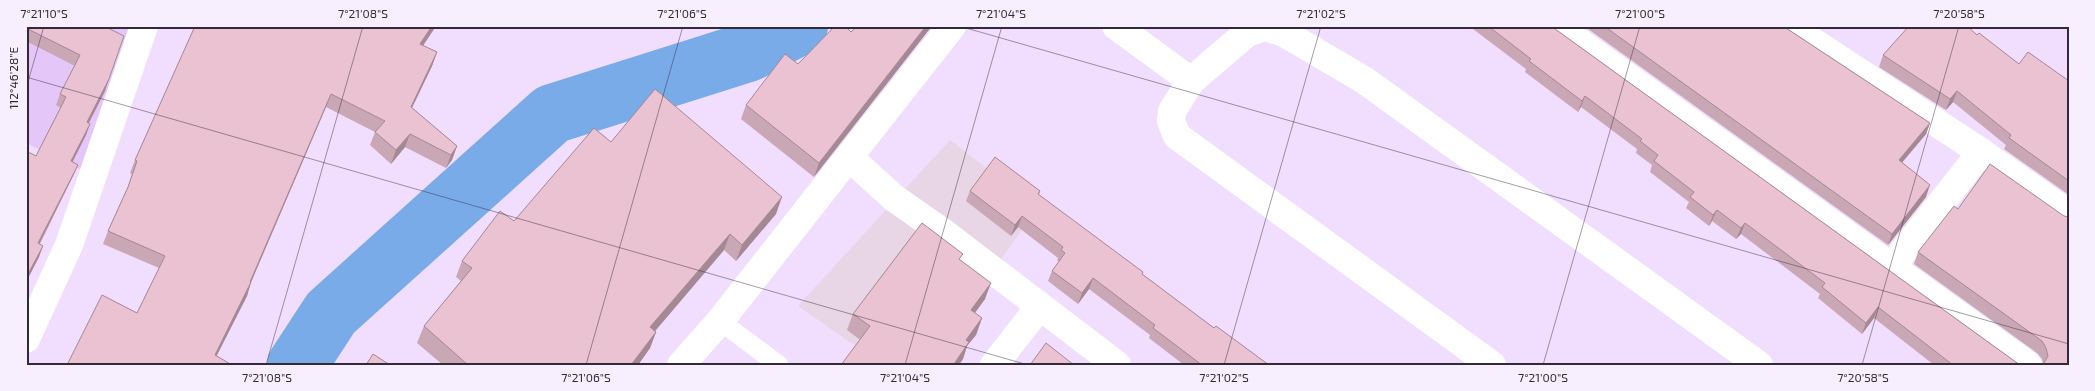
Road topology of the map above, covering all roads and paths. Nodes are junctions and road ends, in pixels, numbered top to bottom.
1 (952, 26) edge
2 (1116, 26) edge
3 (1558, 26) edge
4 (1789, 26) edge
5 (138, 29) edge
6 (1191, 81) junction
7 (1981, 152) junction
8 (855, 163) junction
9 (2069, 214) edge
10 (1892, 266) junction
11 (1040, 306) junction
12 (720, 321) junction
13 (26, 339) edge
14 (681, 365) edge
15 (779, 365) edge
16 (994, 365) edge
17 (1118, 365) edge
18 (1492, 365) edge
19 (1759, 365) edge
20 (2028, 365) edge

1 - 8 street
2 - 6 street
3 - 10 street
4 - 7 street
5 - 13 street
6 - 18 street
6 - 19 street
7 - 9 street
7 - 10 street
8 - 11 street
8 - 12 street
10 - 20 street
11 - 16 street
11 - 17 street
12 - 14 street
12 - 15 lane

